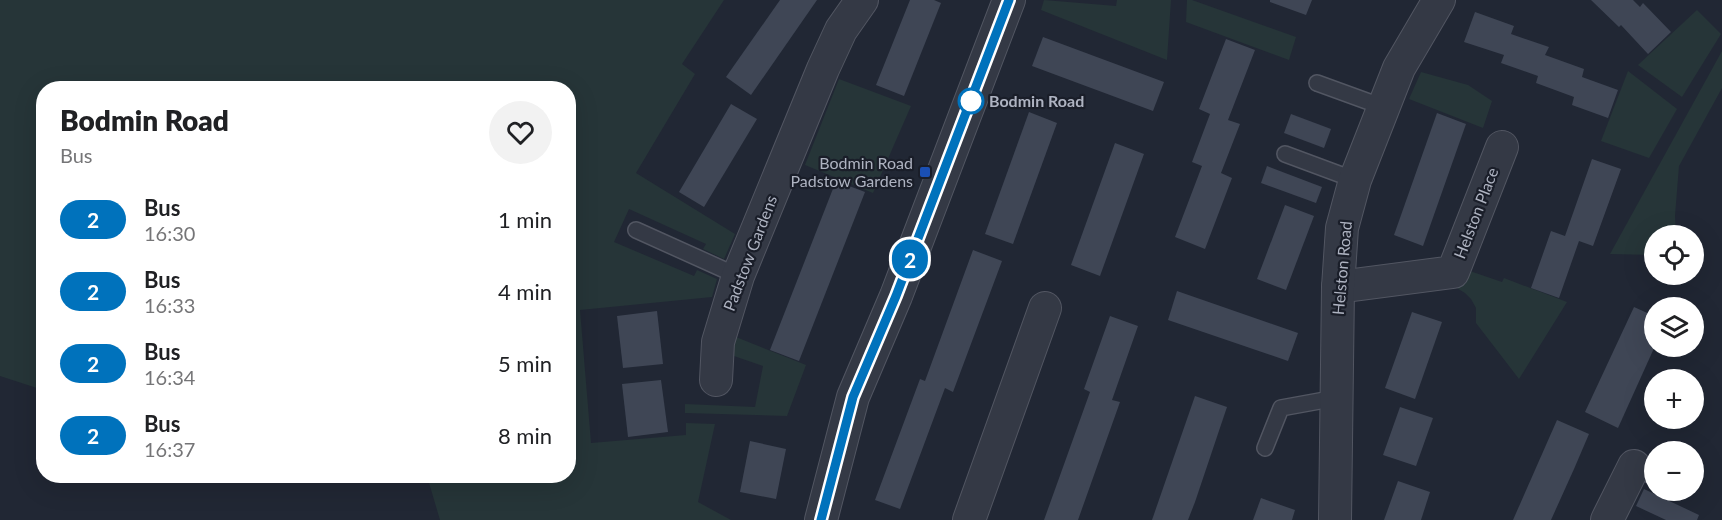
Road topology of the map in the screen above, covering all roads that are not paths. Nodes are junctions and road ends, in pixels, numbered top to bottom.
1 (862, 0) edge
2 (1009, 0) edge
3 (1439, 0) edge
4 (1317, 82) dead end
5 (1383, 108) junction
6 (1502, 147) dead end
7 (1285, 154) dead end
8 (1354, 180) junction
9 (636, 230) dead end
10 (738, 276) junction
11 (1338, 287) junction
12 (1046, 308) dead end
13 (716, 380) dead end
14 (1336, 398) junction
15 (1266, 448) dead end
16 (1644, 471) edge
17 (821, 520) edge
18 (969, 520) edge
19 (1335, 520) edge
20 (1607, 520) edge

1 - 10 street, Padstow Gardens
2 - 17 street
3 - 5 street, Helston Road
4 - 5 lane
5 - 8 street, Helston Road
6 - 11 street, Helston Place
7 - 8 lane
8 - 11 street, Helston Road
9 - 10 lane
10 - 13 street, Padstow Gardens
11 - 14 street, Helston Road
12 - 18 street
14 - 15 lane
14 - 19 street, Helston Road
16 - 20 street

